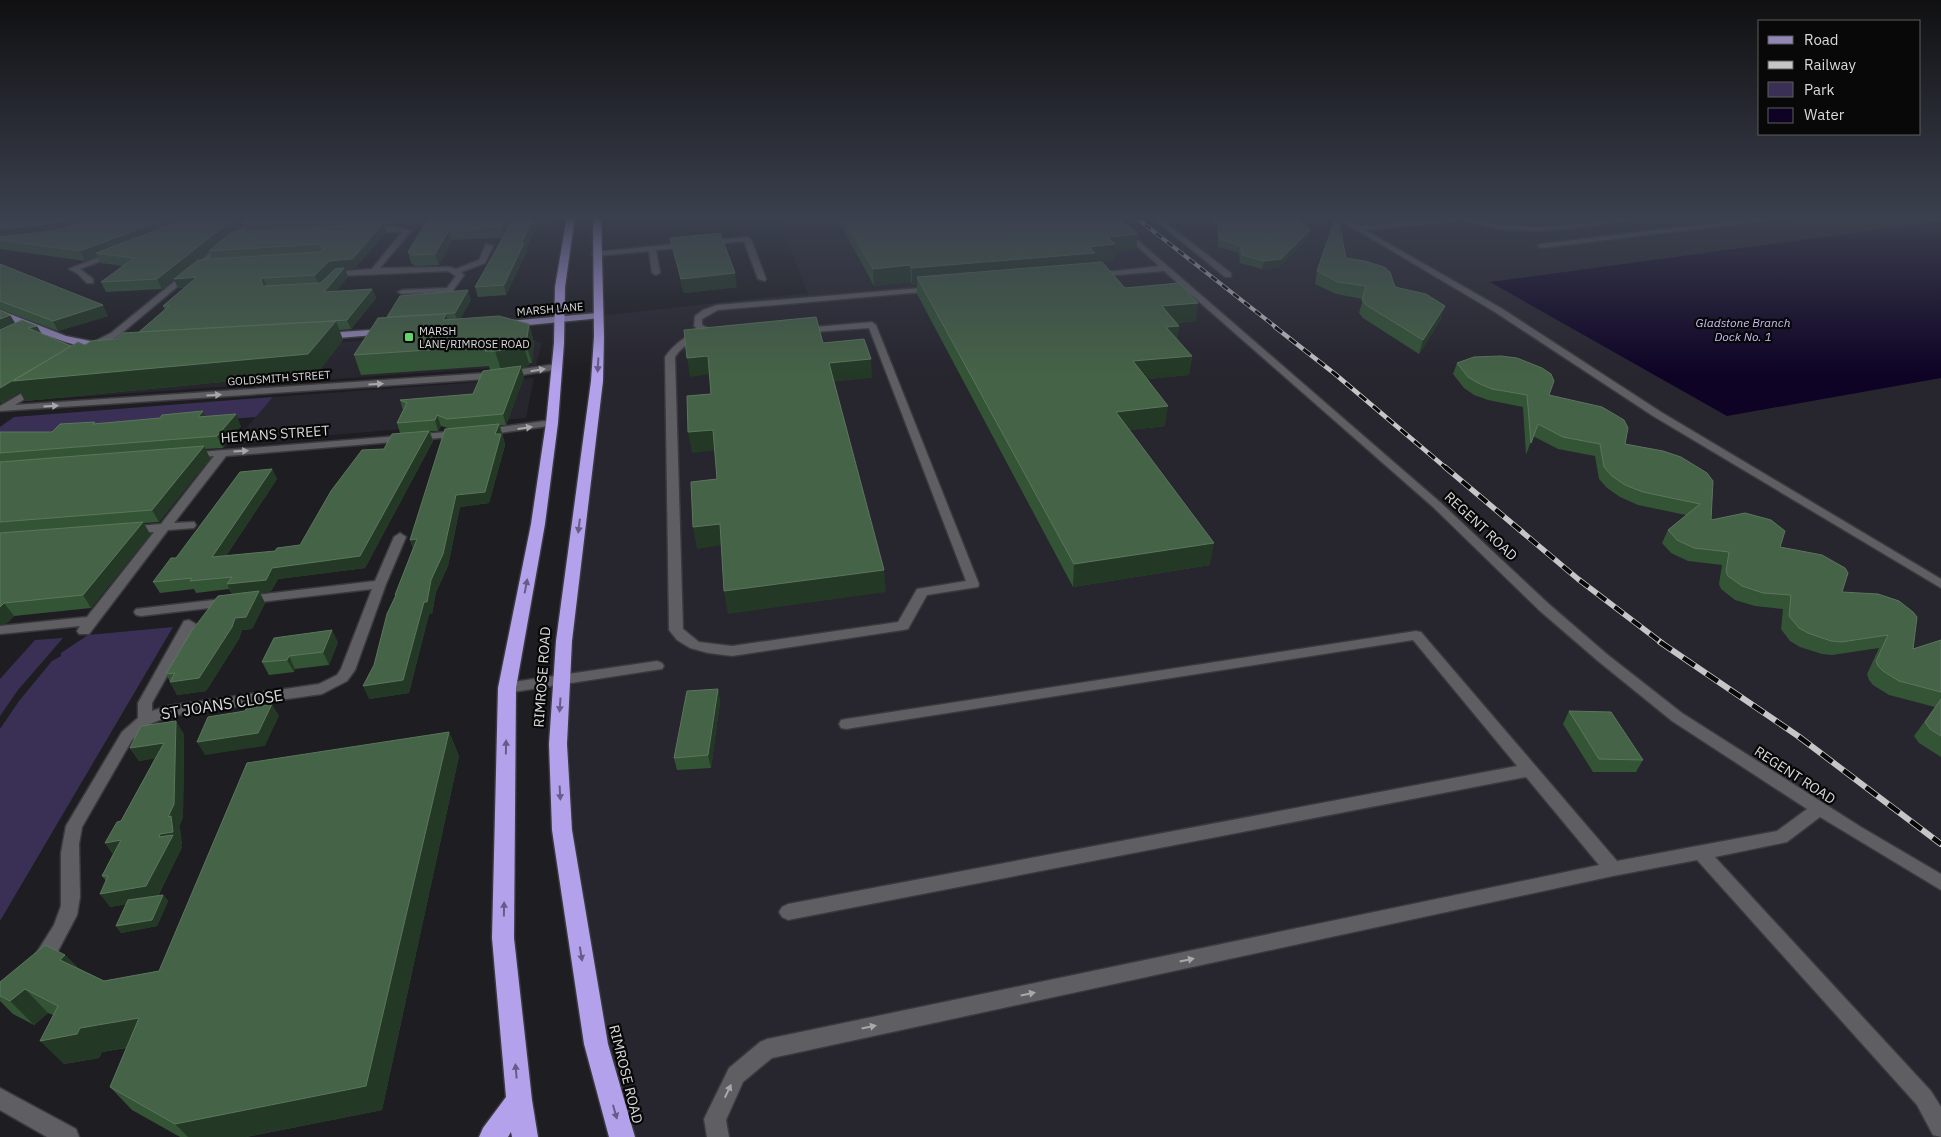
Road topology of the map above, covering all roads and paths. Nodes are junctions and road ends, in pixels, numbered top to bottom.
1 (73, 269) edge
2 (194, 269) edge
3 (448, 269) edge
4 (450, 269) edge
5 (462, 269) edge
6 (562, 269) edge
7 (596, 269) edge
8 (655, 269) edge
9 (758, 269) edge
10 (1155, 269) edge
11 (1167, 269) edge
12 (1220, 269) edge
13 (1428, 269) edge
14 (374, 271) joint
15 (455, 272) junction
16 (656, 273) dead end
17 (1228, 275) dead end
18 (1085, 276) edge
19 (762, 279) dead end
20 (90, 281) dead end
21 (326, 283) edge
22 (937, 288) edge
23 (402, 292) dead end
24 (0, 313) edge
25 (598, 316) junction
26 (560, 320) junction
27 (26, 325) junction
28 (502, 325) edge
29 (18, 330) edge
30 (390, 332) edge
31 (706, 332) junction
32 (788, 333) edge
33 (727, 336) edge
34 (313, 337) edge
35 (99, 348) joint
36 (557, 367) junction
37 (42, 384) edge
38 (1, 409) edge
39 (552, 423) junction
40 (222, 453) junction
41 (183, 456) edge
42 (190, 525) dead end
43 (165, 527) junction
44 (117, 531) edge
45 (400, 537) dead end
46 (380, 584) junction
47 (1941, 584) edge
48 (141, 612) dead end
49 (189, 624) dead end
50 (0, 630) edge
51 (657, 666) dead end
52 (562, 680) junction
53 (508, 688) junction
54 (145, 720) junction
55 (846, 724) dead end
56 (1529, 770) junction
57 (1819, 808) junction
58 (1700, 852) junction
59 (1612, 869) junction
60 (1941, 883) edge
61 (788, 912) dead end
62 (29, 972) edge
63 (0, 1098) edge
64 (518, 1100) junction
65 (1941, 1127) edge
66 (68, 1137) edge
67 (492, 1137) edge
68 (525, 1137) edge
69 (622, 1137) edge
70 (718, 1137) edge

1 - 20 street
2 - 35 street
3 - 14 street
4 - 15 street
5 - 15 street
6 - 26 highway, RIMROSE ROAD
7 - 25 highway, RIMROSE ROAD
8 - 16 street
9 - 19 street
10 - 18 street
11 - 57 street, REGENT ROAD
12 - 17 street
13 - 47 street
14 - 21 street
15 - 23 street
22 - 31 street
24 - 27 main road
25 - 26 main road, MARSH LANE
25 -> 52 highway, RIMROSE ROAD
26 - 28 main road, MARSH LANE
26 - 36 highway, RIMROSE ROAD
27 - 29 street
27 - 35 main road
30 - 34 main road
31 - 32 street
31 - 33 street
38 -> 36 street, GOLDSMITH STREET
36 - 39 highway, RIMROSE ROAD
37 - 38 street
40 -> 39 street, HEMANS STREET
53 -> 39 highway, RIMROSE ROAD
40 - 41 street, HEMANS STREET
40 - 43 street
42 - 43 street
43 - 44 street
43 - 50 street
45 - 46 street, ST JOANS CLOSE
46 - 48 street
46 - 54 street, ST JOANS CLOSE
49 - 54 street
51 - 52 street
52 - 53 street
52 -> 69 highway, RIMROSE ROAD
64 -> 53 highway, RIMROSE ROAD
54 - 62 street, ST JOANS CLOSE
55 - 56 street
56 - 59 street
56 - 61 street
57 - 58 street
57 - 60 street, REGENT ROAD
58 - 59 street
58 - 65 street
70 -> 59 street
63 - 66 street
64 - 67 highway
64 - 68 highway, RIMROSE ROAD

